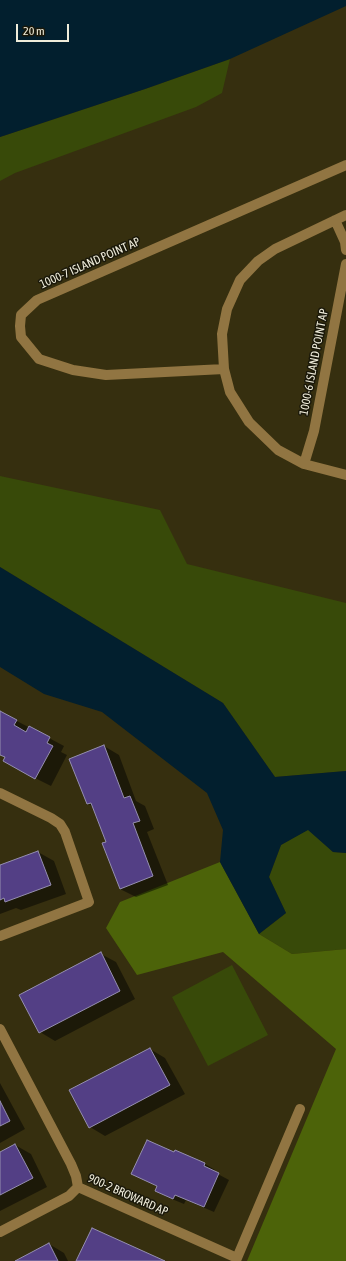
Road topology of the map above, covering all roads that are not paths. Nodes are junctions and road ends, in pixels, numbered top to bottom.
1 (346, 165) edge
2 (346, 215) edge
3 (335, 220) junction
4 (346, 250) edge
5 (346, 264) edge
6 (224, 369) junction
7 (304, 464) junction
8 (346, 475) edge
9 (0, 793) edge
10 (0, 936) edge
11 (0, 1029) edge
12 (300, 1109) dead end
13 (78, 1187) junction
14 (0, 1232) edge
15 (237, 1260) edge

1 - 6 street, 1000-7 ISLAND POINT AP
2 - 3 street
3 - 4 street
3 - 6 street
5 - 7 street, 1000-6 ISLAND POINT AP
6 - 7 street
7 - 8 street
9 - 10 street
11 - 13 street, 900-2 BROWARD AP
12 - 15 street
13 - 14 street
13 - 15 street, 900-2 BROWARD AP

